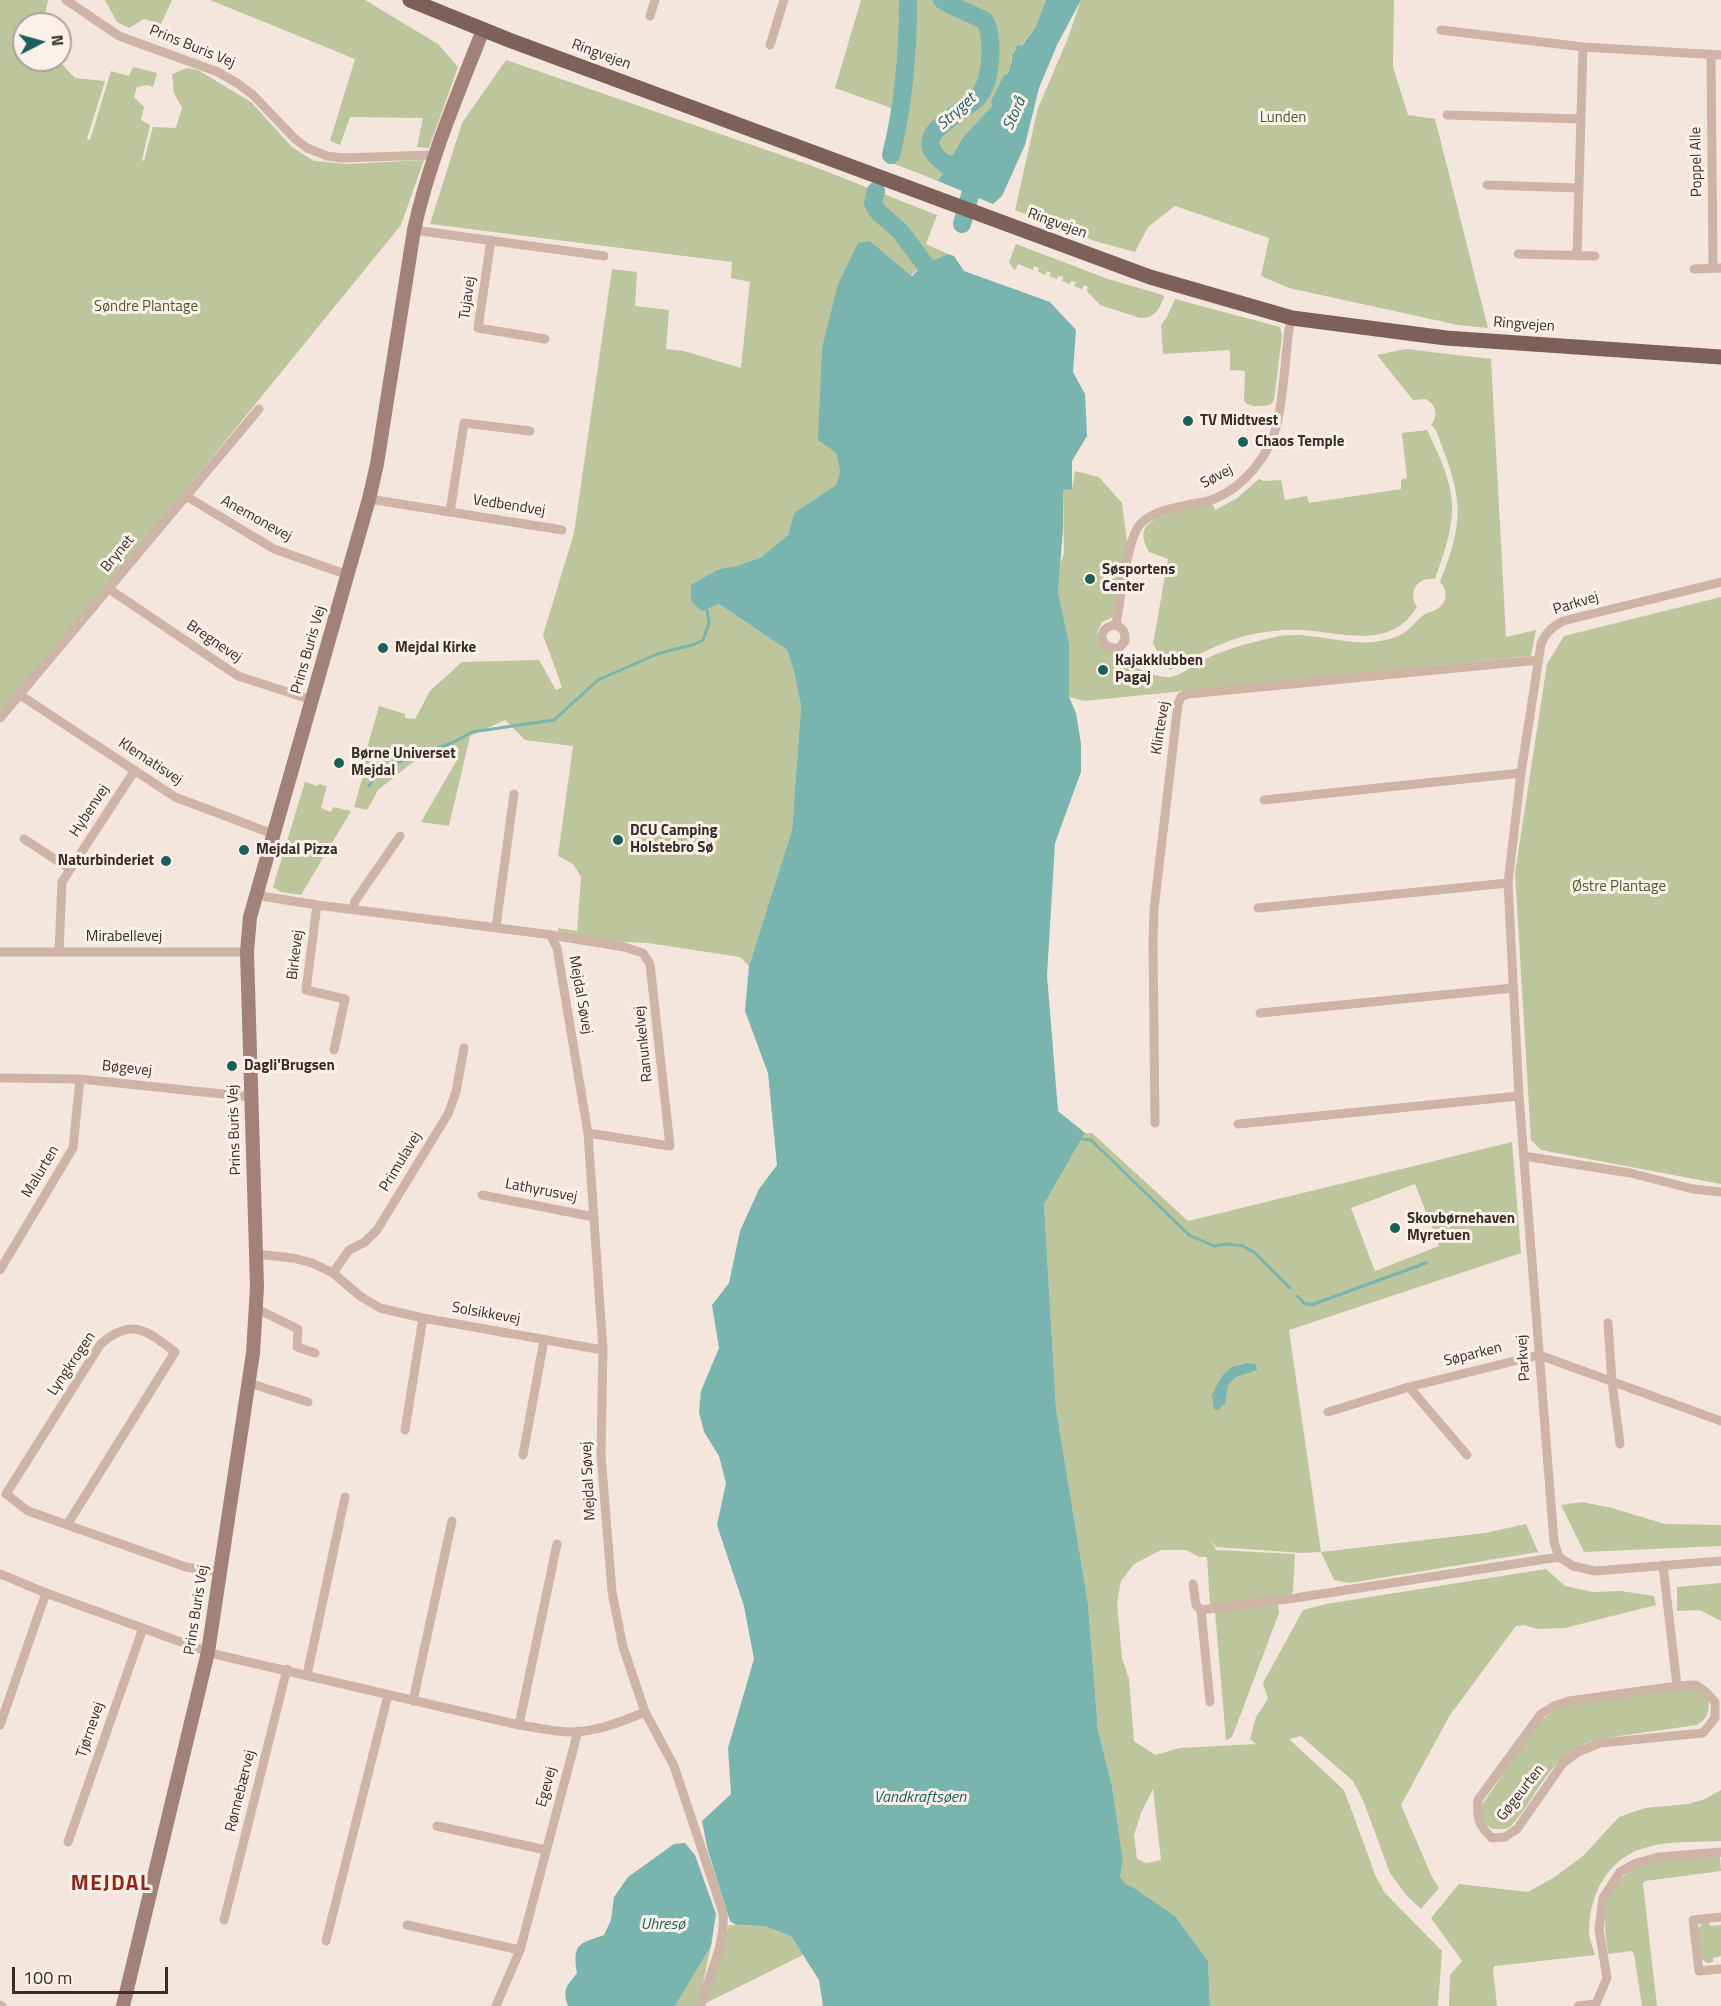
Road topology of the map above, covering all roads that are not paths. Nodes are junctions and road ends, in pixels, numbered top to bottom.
1 (66, 0) edge
2 (410, 0) edge
3 (655, 0) edge
4 (784, 0) edge
5 (650, 16) dead end
6 (483, 30) junction
7 (1441, 30) dead end
8 (770, 45) dead end
9 (1583, 47) junction
10 (1716, 54) edge
11 (1447, 115) dead end
12 (1581, 119) junction
13 (434, 155) junction
14 (1487, 185) dead end
15 (1579, 188) junction
16 (414, 230) junction
17 (491, 240) junction
18 (1518, 254) dead end
19 (604, 256) dead end
20 (1577, 256) junction
21 (1595, 256) dead end
22 (1694, 268) dead end
23 (1717, 268) edge
24 (1292, 318) junction
25 (545, 339) dead end
26 (1721, 357) edge
27 (259, 409) dead end
28 (530, 431) dead end
29 (186, 496) junction
30 (369, 499) junction
31 (450, 512) junction
32 (562, 530) dead end
33 (348, 575) junction
34 (1721, 582) edge
35 (108, 589) junction
36 (1116, 625) dead end
37 (1539, 660) junction
38 (20, 695) junction
39 (312, 700) junction
40 (0, 718) edge
41 (135, 770) junction
42 (1521, 773) junction
43 (514, 794) dead end
44 (1264, 800) dead end
45 (273, 834) junction
46 (400, 836) dead end
47 (24, 839) dead end
48 (70, 869) junction
49 (1508, 883) junction
50 (255, 893) junction
51 (317, 905) junction
52 (1258, 908) dead end
53 (353, 909) junction
54 (496, 927) junction
55 (551, 936) junction
56 (0, 952) edge
57 (59, 952) junction
58 (247, 952) junction
59 (1513, 988) junction
60 (1260, 1013) dead end
61 (464, 1048) dead end
62 (334, 1050) dead end
63 (0, 1078) edge
64 (80, 1079) junction
65 (1519, 1096) junction
66 (251, 1097) junction
67 (1155, 1123) dead end
68 (1238, 1124) dead end
69 (588, 1132) junction
70 (1524, 1156) junction
71 (1721, 1192) edge
72 (482, 1195) dead end
73 (594, 1217) junction
74 (256, 1254) junction
75 (0, 1270) edge
76 (333, 1273) junction
77 (257, 1309) junction
78 (423, 1318) junction
79 (1608, 1323) dead end
80 (544, 1340) junction
81 (603, 1350) junction
82 (315, 1353) dead end
83 (1539, 1355) junction
84 (1612, 1382) junction
85 (249, 1383) junction
86 (1409, 1387) junction
87 (308, 1402) dead end
88 (1328, 1412) dead end
89 (1721, 1421) edge
90 (405, 1430) dead end
91 (1620, 1444) dead end
92 (523, 1455) dead end
93 (1467, 1455) dead end
94 (345, 1497) dead end
95 (452, 1521) dead end
96 (67, 1525) junction
97 (557, 1544) dead end
98 (1558, 1557) junction
99 (1721, 1561) edge
100 (1663, 1565) junction
101 (220, 1572) junction
102 (0, 1574) edge
103 (1193, 1584) dead end
104 (46, 1593) junction
105 (1201, 1610) junction
106 (143, 1628) junction
107 (208, 1652) junction
108 (287, 1669) junction
109 (307, 1675) junction
110 (1677, 1686) junction
111 (388, 1695) junction
112 (413, 1701) junction
113 (1210, 1702) dead end
114 (645, 1712) junction
115 (0, 1725) edge
116 (519, 1725) junction
117 (578, 1731) junction
118 (436, 1826) dead end
119 (68, 1842) dead end
120 (546, 1850) junction
121 (1721, 1852) edge
122 (1721, 1917) edge
123 (224, 1920) dead end
124 (407, 1925) dead end
125 (326, 1941) dead end
126 (520, 1950) junction
127 (1721, 1969) edge
128 (1595, 2005) edge
129 (123, 2006) edge
130 (496, 2006) edge
131 (701, 2006) edge
132 (1578, 2006) edge

1 - 13 street, Prins Buris Vej
2 - 6 main road, Ringvejen
3 - 5 street
4 - 8 street
6 - 13 street, Prins Buris Vej
6 - 24 main road, Ringvejen
7 - 9 street, Poppel Alle
9 - 10 street, Poppel Alle
9 - 12 street
10 - 23 street, Poppel Alle
11 - 12 street
12 - 15 street
13 - 16 street, Prins Buris Vej
14 - 15 street
15 - 20 street
16 - 17 street
16 - 30 street, Prins Buris Vej
17 - 19 street
17 - 25 street, Tujavej
18 - 20 street
20 - 21 street
22 - 23 street, Poppel Alle
24 - 26 main road, Ringvejen
24 - 36 street, Søvej
27 - 29 street, Brynet
28 - 31 street, Vedbendvej
29 - 33 street, Anemonevej
29 - 35 street, Brynet
30 - 31 street, Vedbendvej
30 - 33 street, Prins Buris Vej
31 - 32 street, Vedbendvej
33 - 39 street, Prins Buris Vej
34 - 37 street, Parkvej
35 - 38 street, Brynet
35 - 39 street, Bregnevej
37 - 42 street, Parkvej
37 - 67 street, Klintevej
38 - 40 street, Brynet
38 - 41 street, Klematisvej
39 - 45 street, Prins Buris Vej
41 - 45 street, Klematisvej
41 - 48 street, Hybenvej
42 - 44 street
42 - 49 street, Parkvej
43 - 54 street
45 - 50 street, Prins Buris Vej
46 - 53 street
47 - 48 street
48 - 57 street, Hybenvej
49 - 52 street
49 - 59 street, Parkvej
50 - 51 street
50 - 58 street, Prins Buris Vej
51 - 53 street
51 - 62 street, Birkevej
53 - 54 street
54 - 55 street
55 - 69 street, Mejdal Søvej
55 - 69 street, Ranunkelvej
56 - 57 street, Mirabellevej
57 - 58 street, Mirabellevej
58 - 66 street, Prins Buris Vej
59 - 60 street
59 - 65 street, Parkvej
61 - 76 street, Primulavej
63 - 64 street, Bøgevej
64 - 66 street, Bøgevej
64 - 75 street, Malurten
65 - 68 street
65 - 70 street, Parkvej
66 - 74 street, Prins Buris Vej
69 - 73 street, Mejdal Søvej
70 - 71 street
70 - 83 street, Parkvej
72 - 73 street, Lathyrusvej
73 - 81 street, Mejdal Søvej
74 - 76 street, Solsikkevej
74 - 77 street, Prins Buris Vej
76 - 78 street, Solsikkevej
77 - 82 street
77 - 85 street, Prins Buris Vej
78 - 80 street, Solsikkevej
78 - 90 street
79 - 84 street
80 - 81 street, Solsikkevej
80 - 92 street
81 - 114 street, Mejdal Søvej
83 - 84 street
83 - 86 street, Søparken
83 - 98 street, Parkvej
84 - 89 street
84 - 91 street
85 - 87 street
85 - 101 street, Prins Buris Vej
86 - 88 street, Søparken
86 - 93 street
94 - 109 street
95 - 112 street
96 - 96 street, Lyngkrogen
96 - 101 street, Lyngkrogen
97 - 116 street
98 - 100 street
98 - 105 street
99 - 100 street
100 - 110 street
101 - 107 street, Prins Buris Vej
102 - 104 street
103 - 105 street
104 - 106 street
104 - 115 street
105 - 113 street
106 - 107 street
106 - 119 street, Tjørnevej
107 - 108 street
107 - 129 street, Prins Buris Vej
108 - 109 street
108 - 123 street, Rønnebærvej
109 - 111 street
110 - 110 street, Gøgeurten
111 - 112 street
111 - 125 street
112 - 116 street
114 - 117 street
114 - 131 street, Mejdal Søvej
116 - 117 street
117 - 120 street, Egevej
118 - 120 street
120 - 126 street, Egevej
121 - 128 street
122 - 127 street
124 - 126 street
126 - 130 street, Egevej
128 - 132 street

